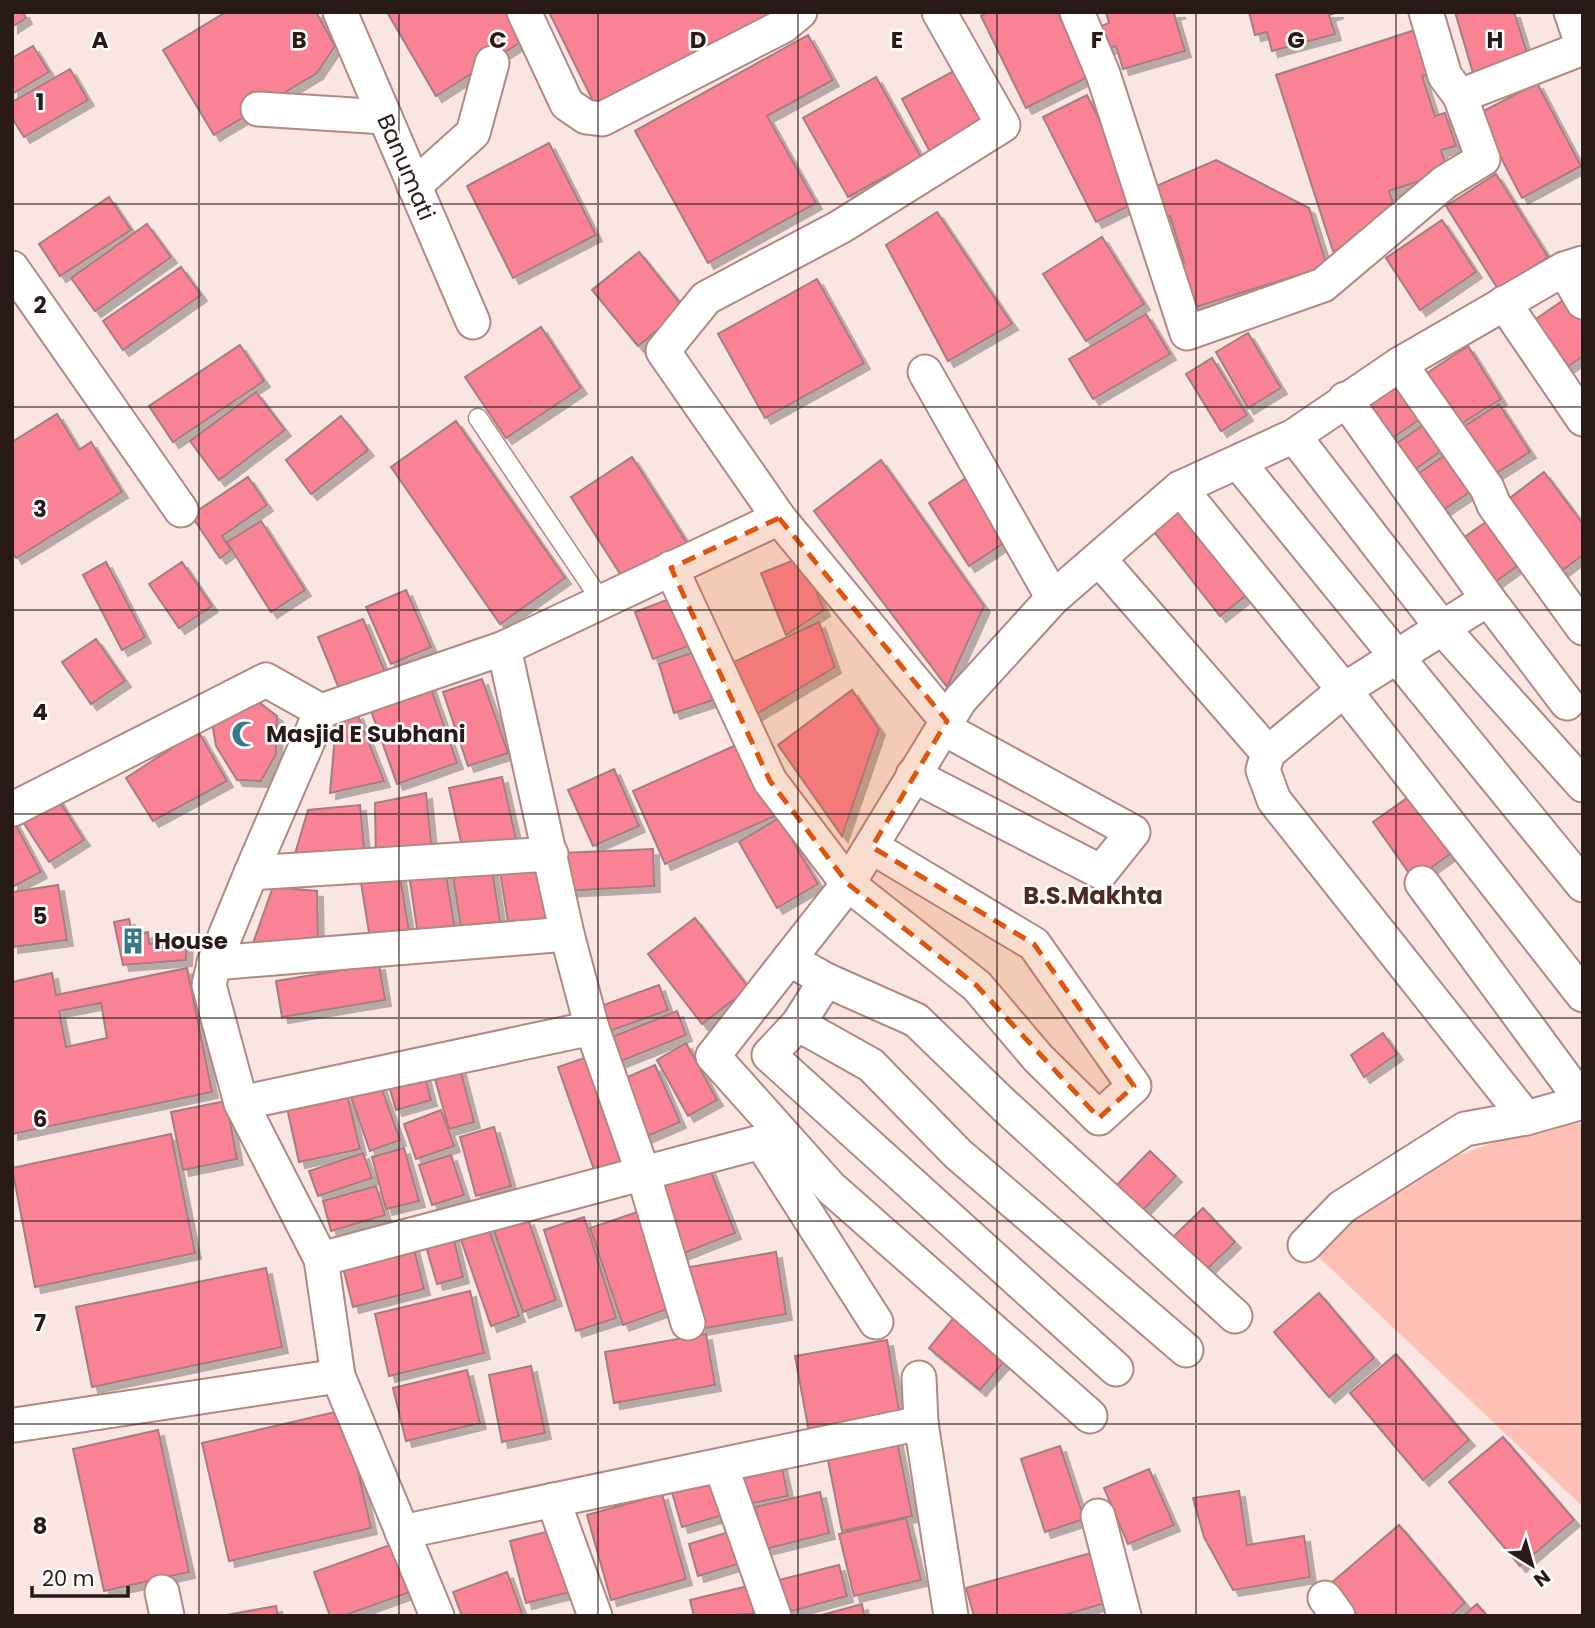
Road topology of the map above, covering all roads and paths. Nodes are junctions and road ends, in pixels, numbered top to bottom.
1 (340, 12) edge
2 (524, 12) edge
3 (800, 12) edge
4 (939, 12) edge
5 (1077, 12) edge
6 (1426, 12) edge
7 (1571, 12) edge
8 (1583, 48) edge
9 (492, 63) dead end
10 (1460, 96) junction
11 (258, 109) dead end
12 (385, 117) junction
13 (414, 186) junction
14 (1573, 266) edge
15 (12, 268) edge
16 (1583, 302) edge
17 (1504, 303) junction
18 (473, 321) dead end
19 (1400, 364) junction
20 (925, 372) dead end
21 (1345, 399) junction
22 (478, 418) dead end
23 (1583, 419) edge
24 (1294, 436) junction
25 (1238, 462) junction
26 (1180, 488) junction
27 (181, 510) dead end
28 (779, 518) junction
29 (1098, 559) junction
30 (671, 568) junction
31 (1053, 598) junction
32 (1488, 599) junction
33 (601, 602) junction
34 (1583, 628) edge
35 (1444, 630) junction
36 (504, 648) junction
37 (1396, 659) junction
38 (1344, 690) junction
39 (1567, 703) dead end
40 (321, 711) junction
41 (945, 724) junction
42 (1268, 753) junction
43 (914, 775) junction
44 (1583, 785) edge
45 (13, 809) edge
46 (872, 847) junction
47 (551, 854) junction
48 (251, 873) junction
49 (1422, 883) dead end
50 (848, 884) junction
51 (1583, 885) edge
52 (567, 934) junction
53 (789, 959) junction
54 (215, 963) junction
55 (826, 980) junction
56 (1583, 995) edge
57 (798, 1024) junction
58 (592, 1028) junction
59 (713, 1056) junction
60 (241, 1103) junction
61 (1526, 1118) junction
62 (761, 1142) junction
63 (643, 1173) junction
64 (1305, 1245) dead end
65 (321, 1259) junction
66 (1235, 1316) dead end
67 (876, 1322) dead end
68 (688, 1323) dead end
69 (1185, 1350) dead end
70 (1116, 1369) dead end
71 (338, 1376) junction
72 (919, 1378) dead end
73 (1090, 1416) dead end
74 (921, 1423) junction
75 (15, 1424) dead end
76 (721, 1466) junction
77 (553, 1500) junction
78 (1098, 1516) dead end
79 (402, 1532) junction
80 (437, 1616) edge
81 (595, 1616) edge
82 (774, 1616) edge
83 (951, 1616) edge
84 (1125, 1616) edge

1 - 12 street, Banumati
2 - 3 street
4 - 28 street
5 - 10 street
6 - 10 street
7 - 8 street
8 - 10 street
9 - 13 street
11 - 12 street
12 - 13 street, Banumati
13 - 18 street, Banumati
14 - 16 street
14 - 17 street
15 - 27 street
17 - 19 street
17 - 23 street
19 - 21 street
19 - 34 street
20 - 31 street
21 - 24 street
21 - 32 street
22 - 33 lane
24 - 25 street
24 - 35 street
25 - 26 street
25 - 37 street
26 - 29 street
26 - 38 street
28 - 30 street
28 - 41 street
29 - 31 street
29 - 42 street
30 - 33 street
30 - 50 street
31 - 41 street
32 - 35 street
32 - 39 street
33 - 36 street
35 - 37 street
35 - 44 street
36 - 40 street
36 - 47 street
37 - 38 street
37 - 51 street
38 - 42 street
38 - 56 street
40 - 45 street
40 - 48 street
41 - 43 street
41 - 43 street
42 - 61 street
43 - 46 street
46 - 50 street
46 - 50 street
47 - 48 street
47 - 52 street
48 - 54 street
49 - 61 street
50 - 53 street
52 - 54 street
52 - 58 street
53 - 55 street
53 - 59 street
54 - 60 street
55 - 57 street
55 - 66 street
57 - 69 street
57 - 70 street
58 - 60 street
58 - 63 street
59 - 62 street
59 - 73 street
60 - 65 street
61 - 64 street
62 - 63 street
62 - 67 street
63 - 65 street
63 - 68 street
65 - 71 street
71 - 75 street
71 - 79 street
72 - 74 street
74 - 76 street
74 - 83 street
76 - 77 street
76 - 82 street
77 - 79 street
77 - 81 street
78 - 84 street
79 - 80 street

